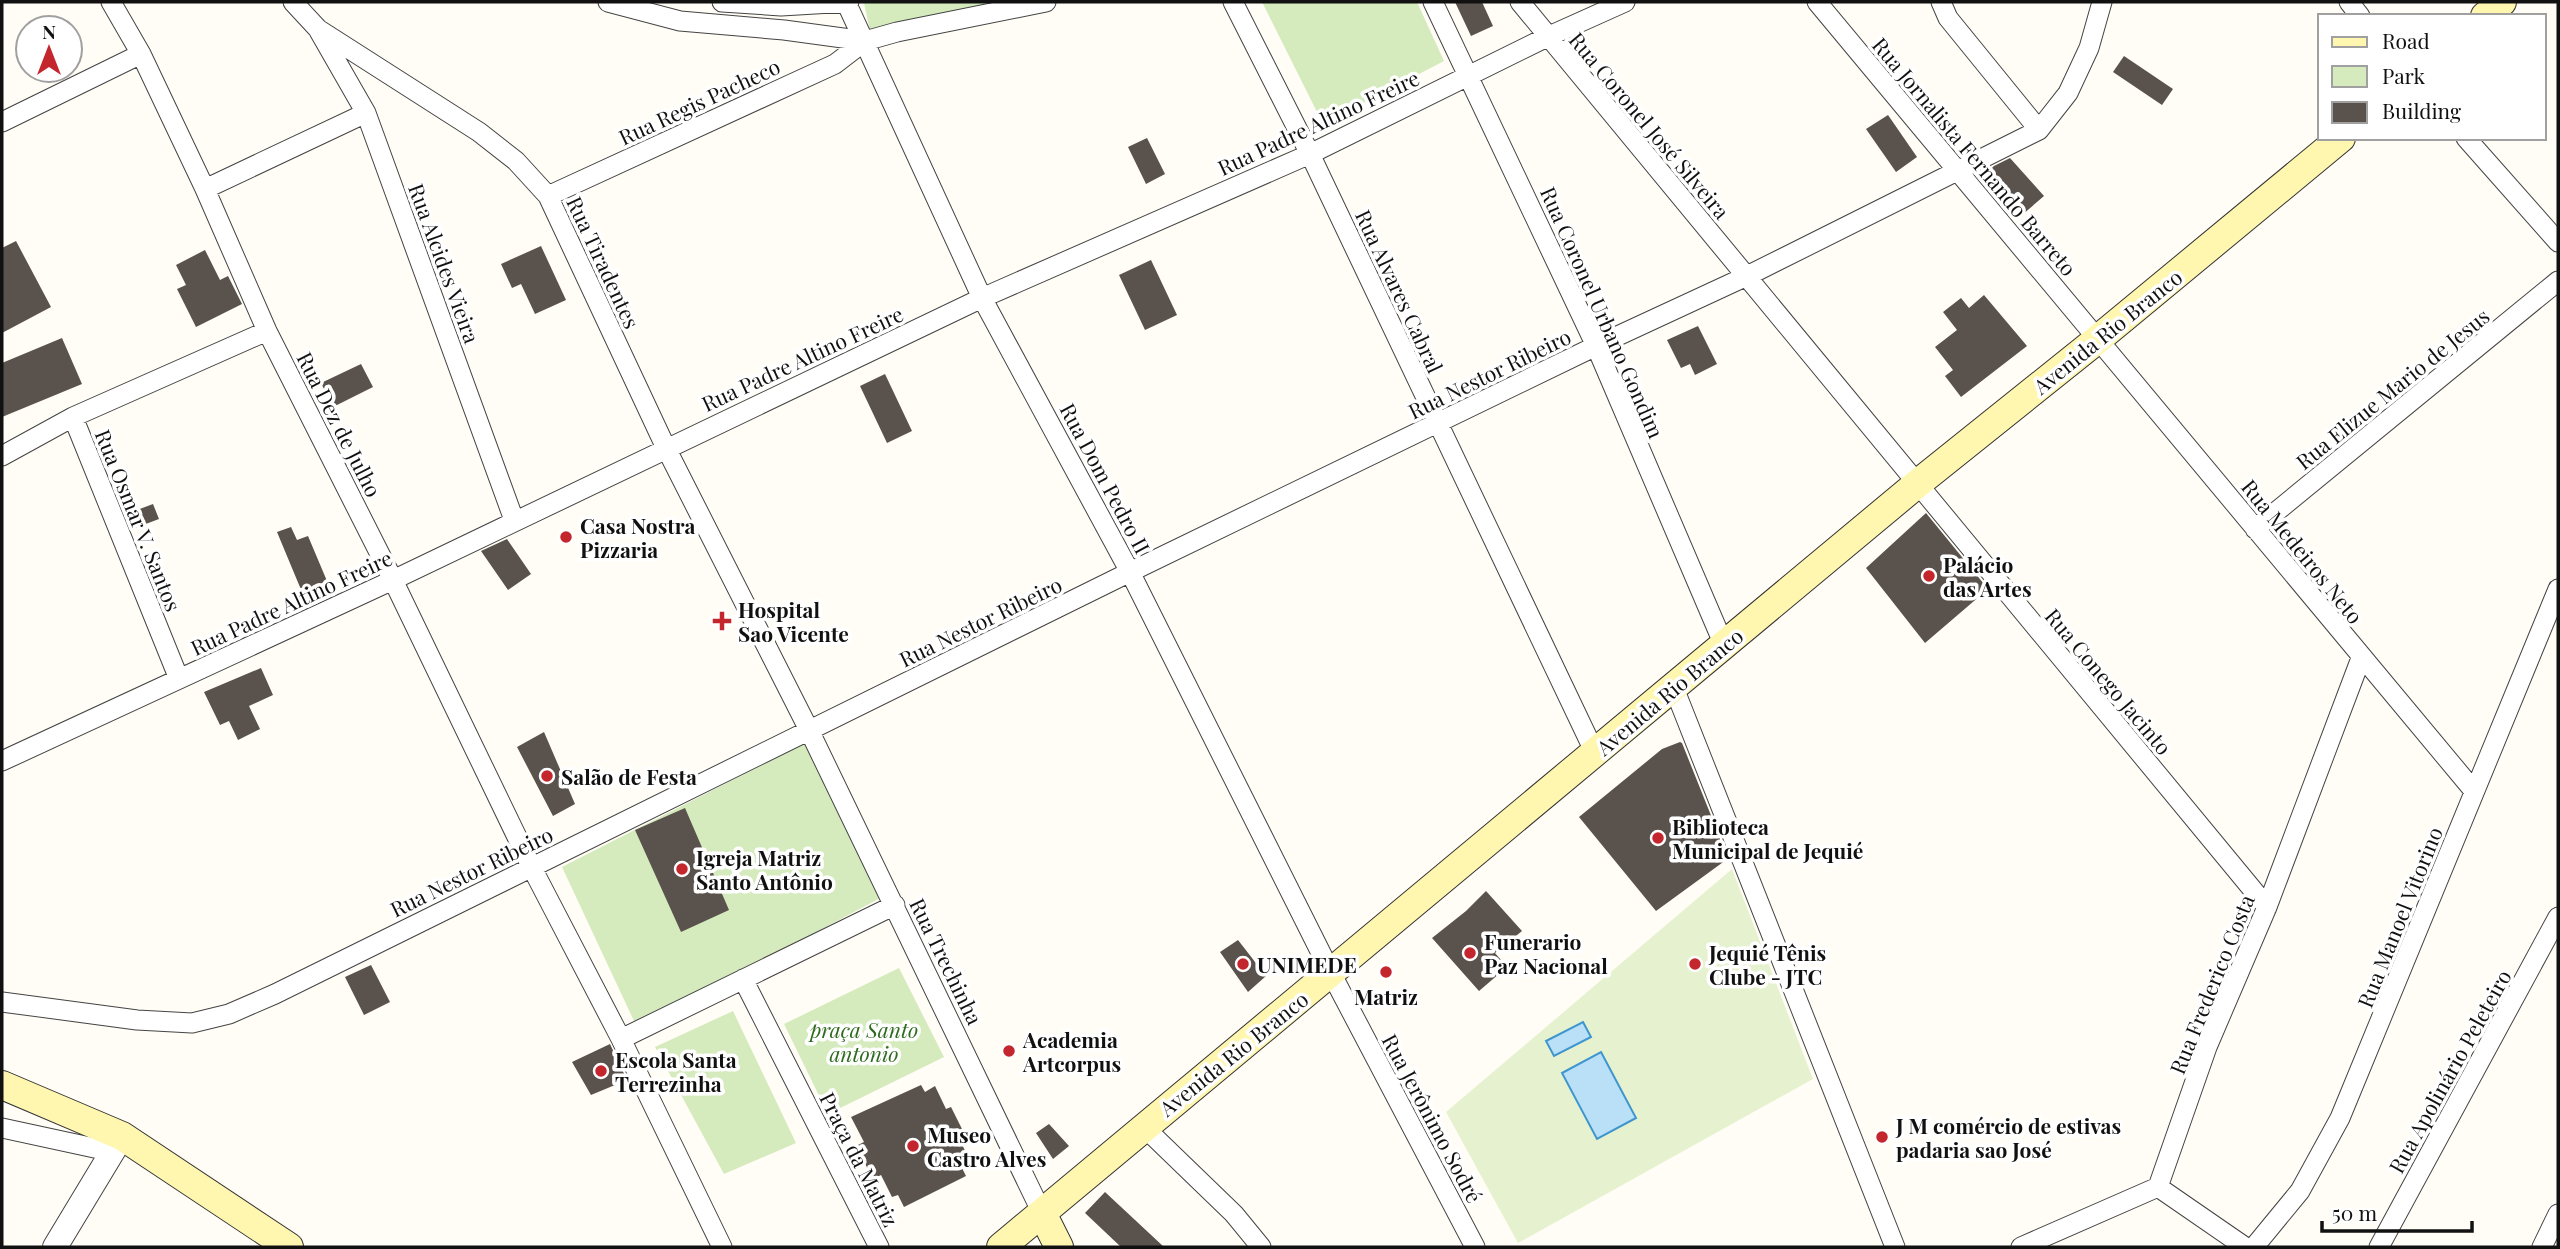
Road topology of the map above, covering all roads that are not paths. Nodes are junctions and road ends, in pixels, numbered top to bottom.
1 (111, 2) edge
2 (293, 2) edge
3 (608, 2) edge
4 (722, 2) edge
5 (847, 2) edge
6 (1045, 2) edge
7 (1233, 2) edge
8 (1433, 2) edge
9 (1520, 2) edge
10 (1625, 2) edge
11 (1817, 2) edge
12 (1941, 2) edge
13 (2102, 2) edge
14 (2502, 2) edge
15 (2488, 14) edge
16 (318, 29) junction
17 (1547, 37) junction
18 (865, 41) junction
19 (141, 54) junction
20 (1470, 76) junction
21 (366, 113) junction
22 (2, 122) edge
23 (2039, 130) junction
24 (2339, 140) edge
25 (2468, 140) edge
26 (1310, 154) junction
27 (1958, 171) junction
28 (205, 189) junction
29 (548, 196) junction
30 (2558, 242) edge
31 (1747, 276) junction
32 (2558, 281) edge
33 (982, 298) junction
34 (267, 331) junction
35 (2098, 339) junction
36 (1596, 346) junction
37 (72, 417) junction
38 (1438, 424) junction
39 (666, 449) junction
40 (2, 456) edge
41 (1917, 484) junction
42 (514, 520) junction
43 (2255, 529) junction
44 (1130, 572) junction
45 (393, 580) junction
46 (2557, 594) edge
47 (1724, 645) junction
48 (2361, 658) junction
49 (179, 678) junction
50 (1674, 688) junction
51 (809, 730) junction
52 (1595, 753) junction
53 (2, 761) edge
54 (2474, 791) junction
55 (531, 866) junction
56 (895, 905) junction
57 (2267, 907) junction
58 (2558, 917) edge
59 (1331, 973) junction
60 (743, 979) junction
61 (2, 1002) edge
62 (621, 1039) junction
63 (2, 1085) edge
64 (1144, 1127) junction
65 (2, 1128) edge
66 (118, 1144) junction
67 (2158, 1187) junction
68 (1042, 1213) junction
69 (2558, 1214) edge
70 (55, 1247) edge
71 (289, 1247) edge
72 (722, 1247) edge
73 (880, 1247) edge
74 (1001, 1247) edge
75 (1059, 1247) edge
76 (1261, 1247) edge
77 (1475, 1247) edge
78 (1895, 1247) edge
79 (2021, 1247) edge
80 (2245, 1247) edge
81 (2254, 1247) edge
82 (2379, 1247) edge
83 (2542, 1247) edge

1 - 19 street, Rua Dez de Julho
2 - 16 street, Rua Tiradentes
3 - 18 street
4 - 5 street
5 - 18 street, Rua Dom Pedro II
6 - 18 street
7 - 26 street, Rua Alvares Cabral
8 - 20 street, Rua Coronel Urbano Gondim
9 - 17 street, Rua Coronel José Silveira
10 - 17 street, Rua Padre Altino Freire
11 - 27 street, Rua Jornalista Fernando Barreto
12 - 23 street
13 - 23 street
14 - 15 main road
16 - 21 street, Rua Alcides Vieira
16 - 29 street, Rua Tiradentes
17 - 20 street, Rua Padre Altino Freire
17 - 31 street, Rua Coronel José Silveira
18 - 29 street, Rua Regis Pacheco
18 - 33 street, Rua Dom Pedro II
19 - 22 street
19 - 28 street, Rua Dez de Julho
20 - 26 street, Rua Padre Altino Freire
20 - 36 street, Rua Coronel Urbano Gondim
21 - 28 street
21 - 42 street, Rua Alcides Vieira
23 - 27 street, Rua Nestor Ribeiro
24 - 35 main road, Avenida Rio Branco
25 - 30 street
26 - 33 street, Rua Padre Altino Freire
26 - 38 street, Rua Alvares Cabral
27 - 31 street, Rua Nestor Ribeiro
27 - 35 street, Rua Jornalista Fernando Barreto
28 - 34 street, Rua Dez de Julho
29 - 39 street, Rua Tiradentes
31 - 36 street, Rua Nestor Ribeiro
31 - 41 street, Rua Coronel José Silveira
32 - 43 street, Rua Elizue Mario de Jesus
33 - 39 street, Rua Padre Altino Freire
33 - 44 street, Rua Dom Pedro II
34 - 37 street
34 - 45 street, Rua Dez de Julho
35 - 41 main road, Avenida Rio Branco
35 - 43 street, Rua Medeiros Neto
36 - 38 street, Rua Nestor Ribeiro
36 - 47 street, Rua Coronel Urbano Gondim
37 - 40 street
37 - 49 street, Rua Osmar V. Santos
38 - 44 street, Rua Nestor Ribeiro
38 - 52 street, Rua Alvares Cabral
39 - 42 street, Rua Padre Altino Freire
39 - 51 street, Rua Tiradentes
41 - 47 main road, Avenida Rio Branco
41 - 57 street, Rua Conego Jacinto
42 - 45 street, Rua Padre Altino Freire
43 - 48 street, Rua Medeiros Neto
44 - 51 street, Rua Nestor Ribeiro
44 - 59 street, Rua Dom Pedro II
45 - 49 street, Rua Padre Altino Freire
45 - 55 street, Rua Dez de Julho
46 - 54 street, Rua Manoel Vitorino
47 - 50 main road, Avenida Rio Branco
48 - 54 street, Rua Medeiros Neto
48 - 57 street, Rua Frederico Costa
49 - 53 street, Rua Padre Altino Freire
50 - 52 main road, Avenida Rio Branco
50 - 78 street
51 - 55 street, Rua Nestor Ribeiro
51 - 56 street, Rua Trechinha
52 - 59 main road, Avenida Rio Branco
54 - 81 street, Rua Manoel Vitorino
55 - 61 street, Rua Nestor Ribeiro
55 - 62 street, Rua Dez de Julho
56 - 60 street
56 - 68 street, Rua Trechinha
57 - 67 street, Rua Frederico Costa
58 - 82 street, Rua Apolinário Peleteiro
59 - 64 main road, Avenida Rio Branco
59 - 77 street, Rua Jerônimo Sodré
60 - 62 street
60 - 73 street, Praça da Matriz
62 - 72 street, Rua Dez de Julho
63 - 66 main road
64 - 68 main road, Avenida Rio Branco
64 - 76 street
65 - 66 street
66 - 70 street
66 - 71 main road
67 - 79 street
67 - 80 street
68 - 74 main road, Avenida Rio Branco
68 - 75 main road
69 - 83 street

